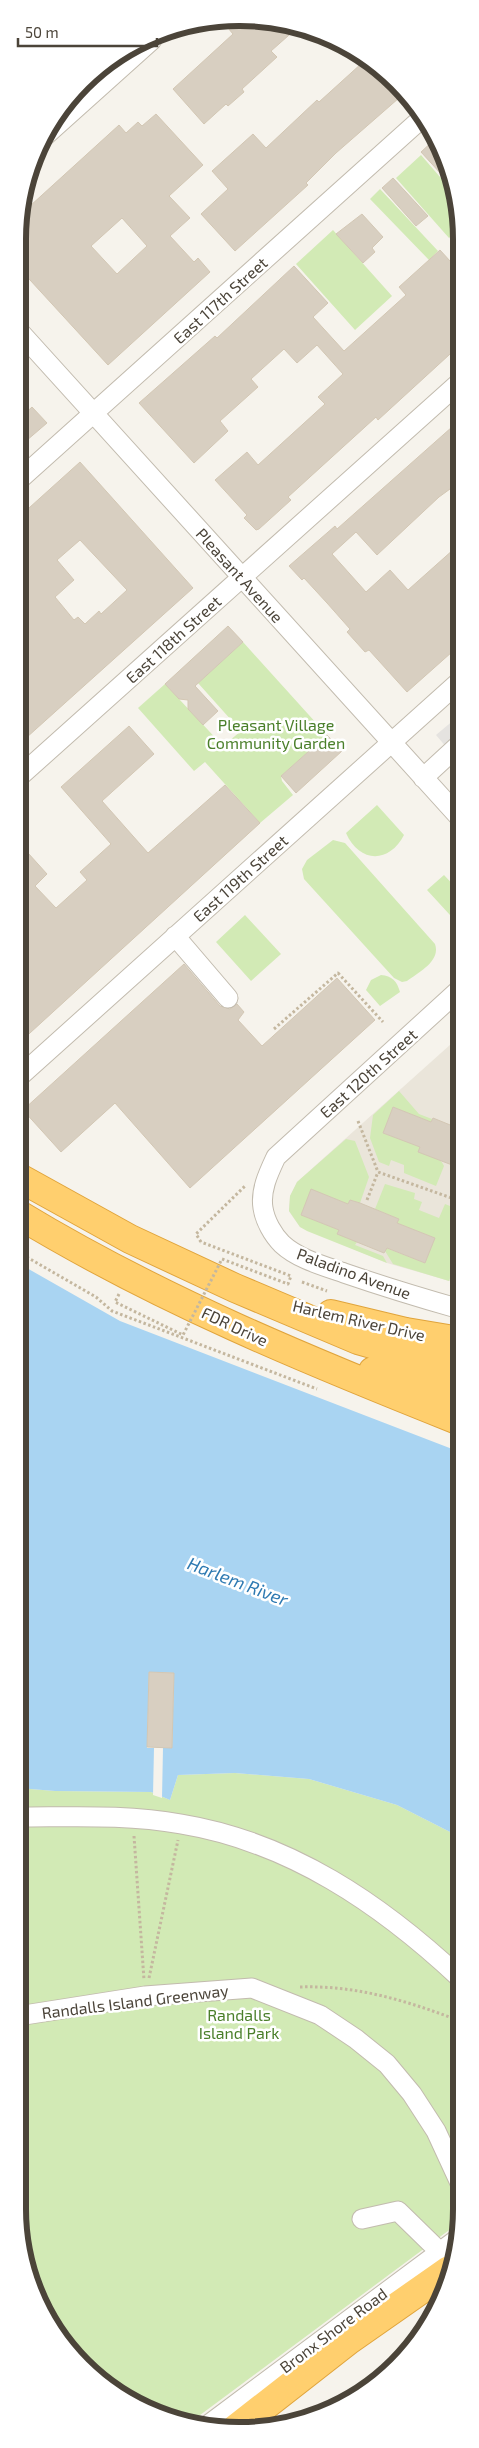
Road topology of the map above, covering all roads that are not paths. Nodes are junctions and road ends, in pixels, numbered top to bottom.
1 (139, 51) edge
2 (64, 118) edge
3 (418, 122) edge
4 (26, 339) edge
5 (453, 388) edge
6 (93, 414) junction
7 (26, 474) edge
8 (242, 577) junction
9 (453, 687) edge
10 (391, 743) junction
11 (453, 750) edge
12 (26, 771) edge
13 (423, 778) junction
14 (453, 810) edge
15 (175, 936) junction
16 (453, 995) edge
17 (228, 998) dead end
18 (26, 1070) edge
19 (276, 1157) joint
20 (26, 1181) edge
21 (26, 1218) edge
22 (259, 1296) junction
23 (453, 1307) edge
24 (453, 1340) edge
25 (275, 1345) junction
26 (453, 1366) edge
27 (453, 1392) edge
28 (453, 1418) edge
29 (26, 1817) edge
30 (453, 1971) edge
31 (26, 2015) edge
32 (453, 2168) edge
33 (362, 2219) dead end
34 (444, 2261) edge
35 (215, 2420) edge
36 (244, 2422) edge

1 - 2 street
3 - 6 street, East 117th Street
4 - 6 street, Pleasant Avenue
5 - 8 street, East 118th Street
6 - 7 street, East 117th Street
6 - 8 street, Pleasant Avenue
8 - 10 street, Pleasant Avenue
8 - 12 street, East 118th Street
9 - 10 street, East 119th Street
10 - 13 street, Pleasant Avenue
10 - 15 street, East 119th Street
11 - 13 street
13 - 14 street, Pleasant Avenue
15 - 17 street
15 - 18 street, East 119th Street
16 - 19 street, East 120th Street
19 - 23 street, Paladino Avenue
20 - 22 highway, FDR Drive
21 - 25 highway, FDR Drive
22 - 24 highway, Harlem River Drive
22 - 26 highway
25 - 27 highway
25 - 28 highway, FDR Drive
29 - 30 street
31 - 32 street, Randalls Island Greenway
33 - 34 street
34 - 35 street, Bronx Shore Road
34 - 36 highway

